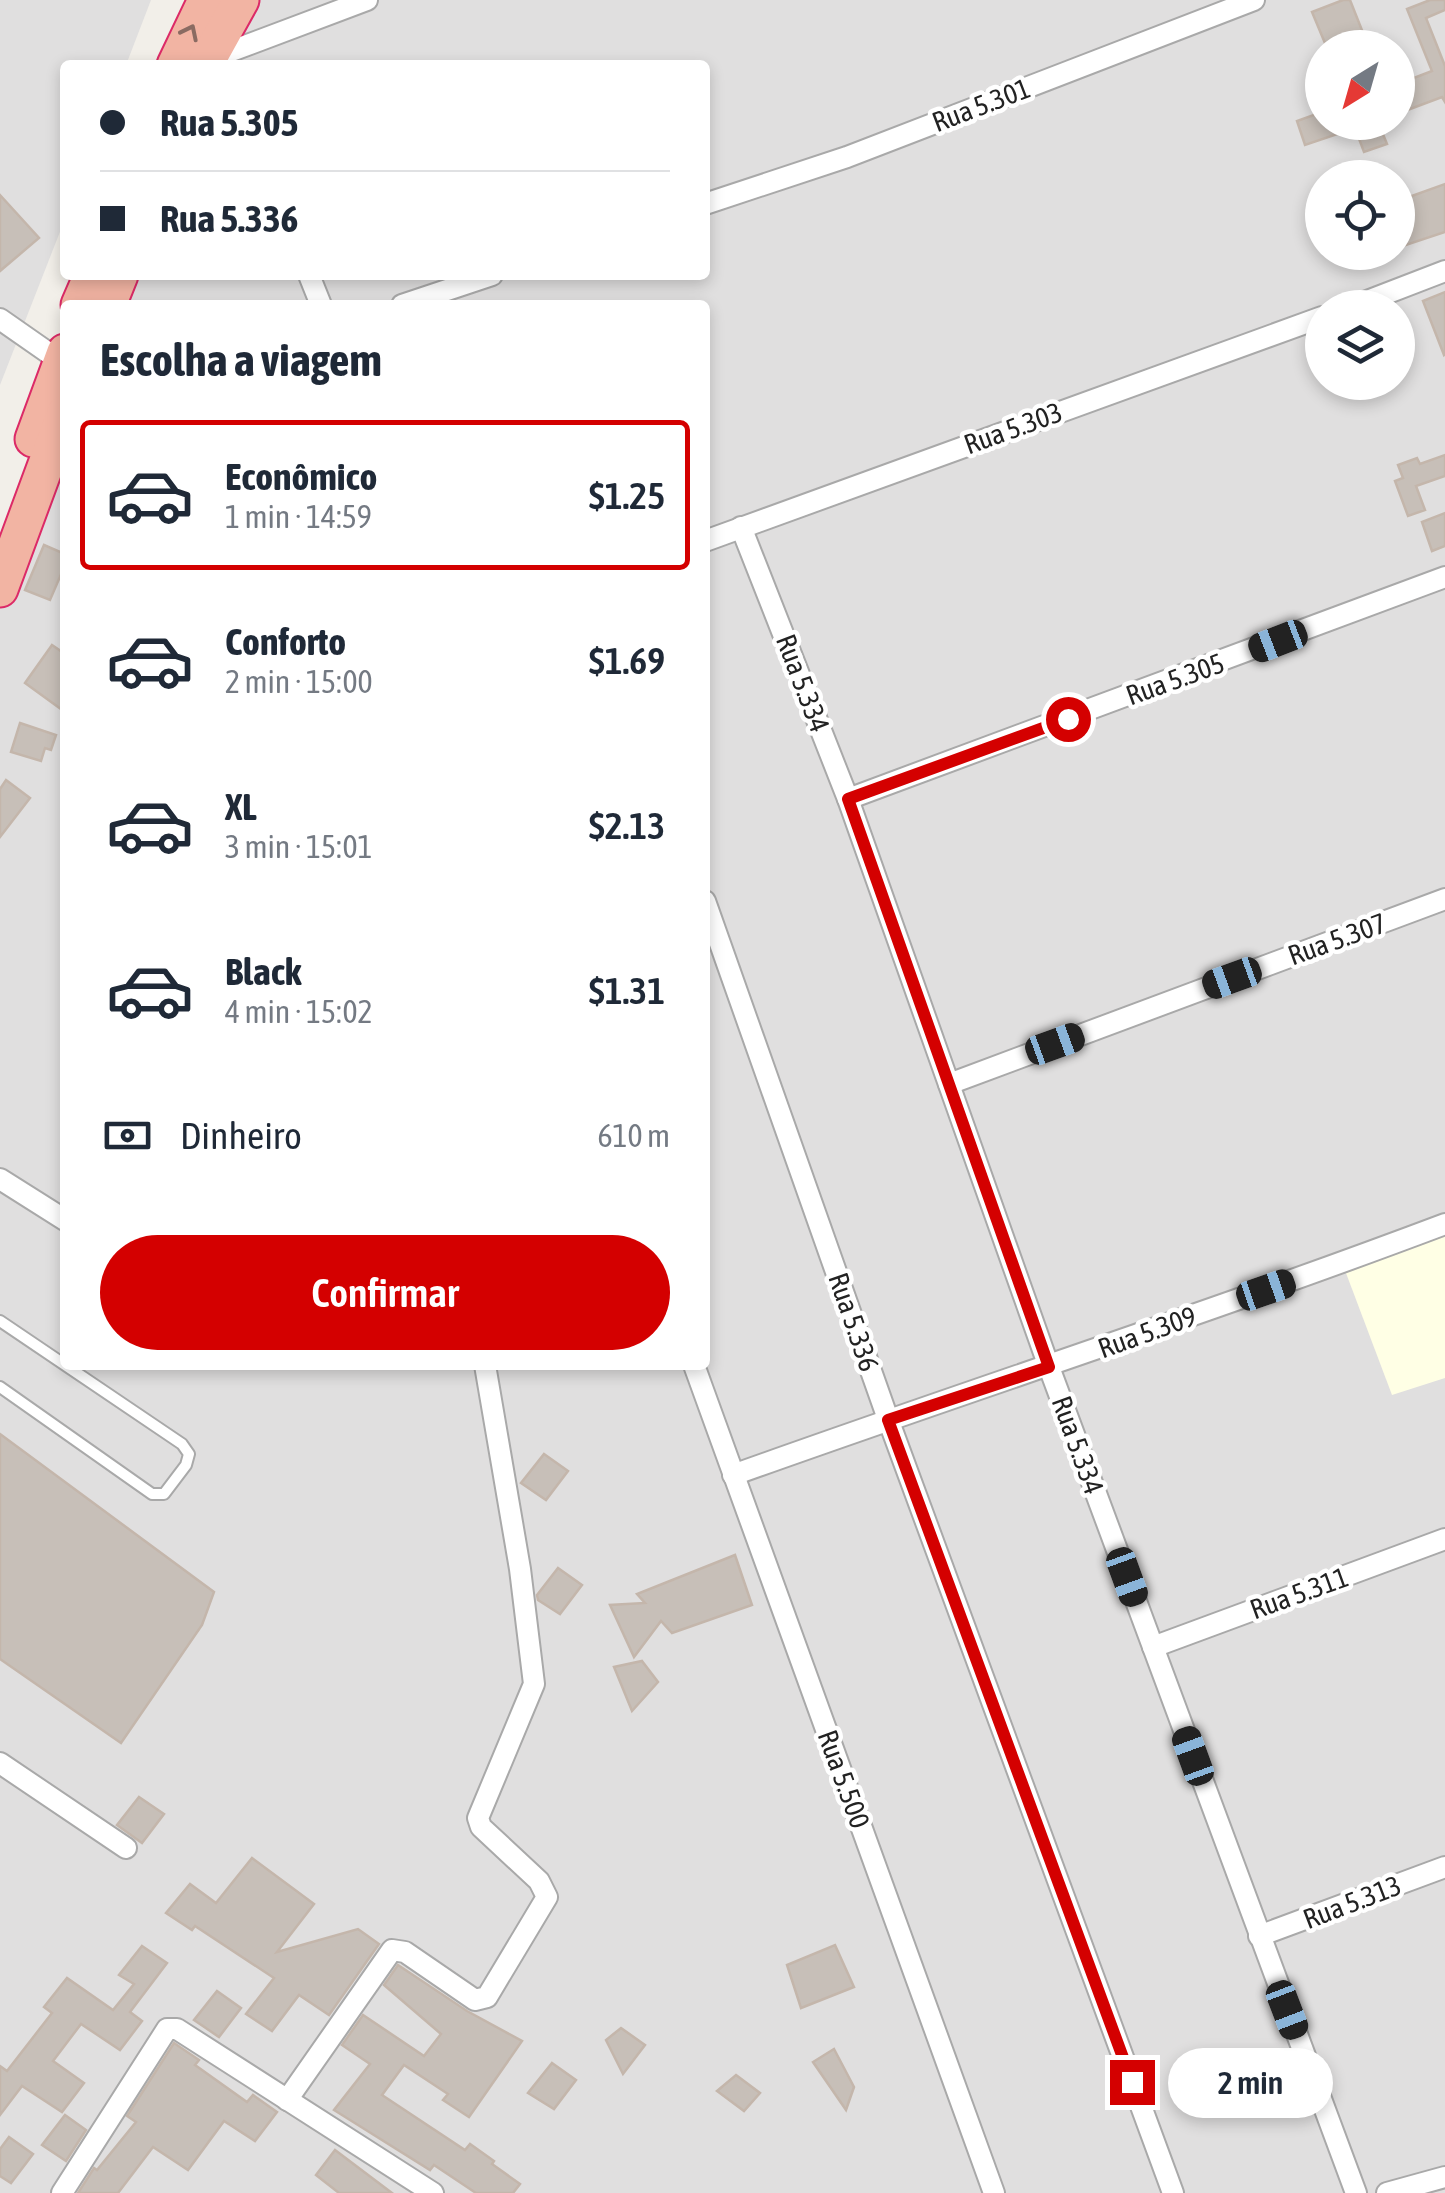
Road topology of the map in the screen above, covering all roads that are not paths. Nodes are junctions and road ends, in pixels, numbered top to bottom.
1 (206, 0) edge
2 (241, 0) edge
3 (367, 0) edge
4 (1254, 0) edge
5 (196, 60) edge
6 (198, 60) edge
7 (204, 60) edge
8 (710, 202) edge
9 (1445, 271) edge
10 (477, 280) edge
11 (1396, 290) edge
12 (417, 300) edge
13 (0, 319) edge
14 (1305, 323) edge
15 (60, 356) edge
16 (60, 368) edge
17 (60, 427) edge
18 (0, 524) edge
19 (741, 527) junction
20 (710, 539) edge
21 (1445, 577) edge
22 (0, 589) edge
23 (848, 799) junction
24 (1445, 899) edge
25 (710, 915) edge
26 (948, 1084) junction
27 (0, 1178) edge
28 (60, 1217) edge
29 (1445, 1224) edge
30 (0, 1321) edge
31 (60, 1362) edge
32 (1049, 1367) junction
33 (73, 1370) edge
34 (486, 1370) edge
35 (696, 1370) edge
36 (0, 1386) edge
37 (888, 1420) junction
38 (733, 1475) junction
39 (1445, 1539) edge
40 (1153, 1647) junction
41 (0, 1763) edge
42 (126, 1848) dead end
43 (1445, 1867) edge
44 (1260, 1936) junction
45 (287, 2100) junction
46 (1445, 2177) edge
47 (62, 2193) edge
48 (433, 2193) edge
49 (994, 2193) edge
50 (1173, 2193) edge
51 (1356, 2193) edge
52 (1387, 2193) edge

5 -> 1 highway
2 - 6 highway
3 - 7 street
4 - 8 street, Rua 5.301
9 - 11 street
10 - 12 street
13 - 15 street
14 - 19 street, Rua 5.303
16 - 18 highway
17 - 22 highway
19 - 20 street, Rua 5.303
19 - 23 street, Rua 5.334
21 - 23 street, Rua 5.305
23 - 26 street, Rua 5.334
24 - 26 street, Rua 5.307
25 - 37 street, Rua 5.336
26 - 32 street, Rua 5.334
27 - 28 street
29 - 32 street, Rua 5.309
30 - 31 lane
32 - 37 street, Rua 5.309
32 - 40 street, Rua 5.334
33 - 36 lane
34 - 45 street
35 - 38 street, Rua 5.500
37 - 38 street, Rua 5.309
37 - 50 street, Rua 5.336
38 - 49 street, Rua 5.500
39 - 40 street, Rua 5.311
40 - 44 street, Rua 5.334
41 - 42 street
43 - 44 street, Rua 5.313
44 - 51 street, Rua 5.334
45 - 47 street
45 - 48 street
46 - 52 street

